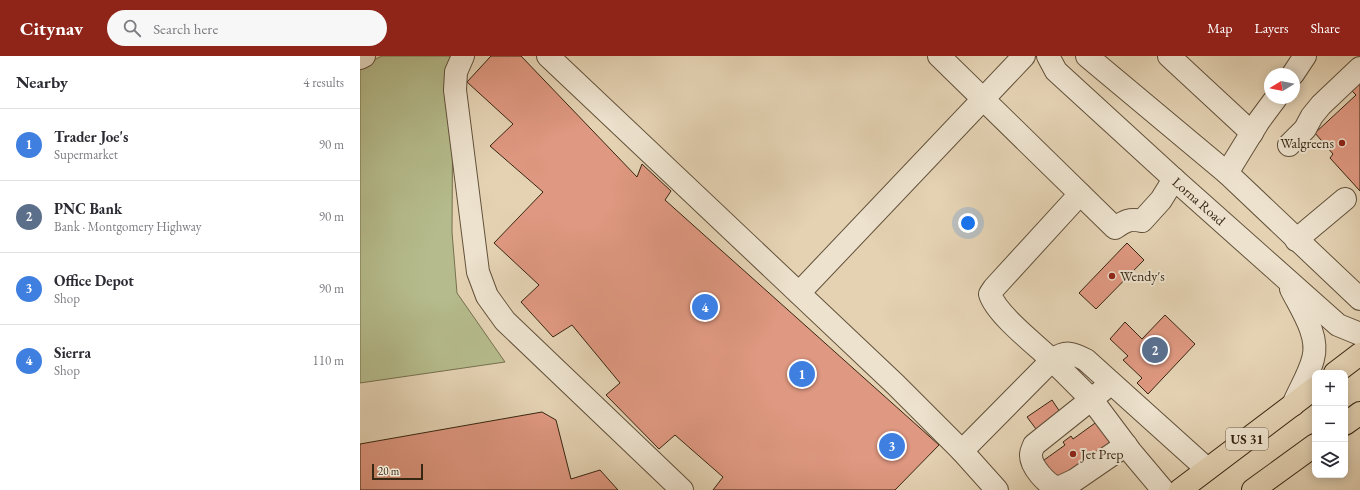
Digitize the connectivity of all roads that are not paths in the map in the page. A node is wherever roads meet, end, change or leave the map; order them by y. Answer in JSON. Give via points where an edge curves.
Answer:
{"nodes":[{"id":1,"x":364,"y":56,"type":"edge"},
{"id":2,"x":463,"y":56,"type":"edge"},
{"id":3,"x":548,"y":56,"type":"edge"},
{"id":4,"x":939,"y":56,"type":"edge"},
{"id":5,"x":1024,"y":56,"type":"edge"},
{"id":6,"x":1048,"y":56,"type":"edge"},
{"id":7,"x":1087,"y":56,"type":"edge"},
{"id":8,"x":1169,"y":56,"type":"edge"},
{"id":9,"x":1305,"y":56,"type":"edge"},
{"id":10,"x":360,"y":58,"type":"edge"},
{"id":11,"x":1297,"y":68,"type":"edge"},
{"id":12,"x":1360,"y":68,"type":"edge"},
{"id":13,"x":983,"y":99,"type":"junction"},
{"id":14,"x":1272,"y":104,"type":"edge"},
{"id":15,"x":1252,"y":133,"type":"junction"},
{"id":16,"x":1289,"y":145,"type":"dead end"},
{"id":17,"x":1227,"y":173,"type":"junction"},
{"id":18,"x":1174,"y":179,"type":"junction"},
{"id":19,"x":1080,"y":194,"type":"junction"},
{"id":20,"x":1345,"y":199,"type":"dead end"},
{"id":21,"x":1296,"y":240,"type":"junction"},
{"id":22,"x":1285,"y":278,"type":"junction"},
{"id":23,"x":799,"y":293,"type":"junction"},
{"id":24,"x":1360,"y":299,"type":"edge"},
{"id":25,"x":1360,"y":334,"type":"edge"},
{"id":26,"x":1360,"y":354,"type":"edge"},
{"id":27,"x":1052,"y":360,"type":"junction"},
{"id":28,"x":1339,"y":370,"type":"edge"},
{"id":29,"x":1112,"y":382,"type":"junction"},
{"id":30,"x":1312,"y":390,"type":"edge"},
{"id":31,"x":1092,"y":400,"type":"junction"},
{"id":32,"x":1293,"y":405,"type":"junction"},
{"id":33,"x":1360,"y":413,"type":"edge"},
{"id":34,"x":1348,"y":422,"type":"edge"},
{"id":35,"x":1126,"y":445,"type":"junction"},
{"id":36,"x":1312,"y":448,"type":"edge"},
{"id":37,"x":962,"y":451,"type":"junction"},
{"id":38,"x":1207,"y":469,"type":"junction"},
{"id":39,"x":1078,"y":485,"type":"edge"},
{"id":40,"x":989,"y":487,"type":"edge"},
{"id":41,"x":682,"y":490,"type":"edge"},
{"id":42,"x":1164,"y":490,"type":"edge"},
{"id":43,"x":1180,"y":490,"type":"edge"},
{"id":44,"x":1253,"y":490,"type":"edge"}],
"edges":[{"from":1,"to":10,"type":"street"},
{"from":2,"to":41,"type":"street","via":[[456,72],[455,90],[478,272],[487,296],[505,321]]},
{"from":3,"to":23,"type":"street"},
{"from":4,"to":13,"type":"street"},
{"from":5,"to":13,"type":"street"},
{"from":6,"to":18,"type":"street","name":"Lorna Road","via":[[1056,71]]},
{"from":7,"to":17,"type":"street"},
{"from":8,"to":15,"type":"street"},
{"from":9,"to":11,"type":"street"},
{"from":12,"to":16,"type":"street","via":[[1320,105],[1305,130]]},
{"from":13,"to":19,"type":"street"},
{"from":13,"to":23,"type":"street"},
{"from":14,"to":15,"type":"street"},
{"from":15,"to":17,"type":"street"},
{"from":17,"to":21,"type":"street"},
{"from":18,"to":19,"type":"street","via":[[1161,200],[1142,221],[1126,220],[1115,228]]},
{"from":18,"to":22,"type":"street","name":"Lorna Road"},
{"from":19,"to":27,"type":"street","via":[[990,294],[992,301],[1013,324]]},
{"from":20,"to":21,"type":"street"},
{"from":21,"to":24,"type":"street"},
{"from":22,"to":25,"type":"street","name":"Lorna Road","via":[[1338,325]]},
{"from":22,"to":32,"type":"street","via":[[1309,326],[1314,342],[1314,358]]},
{"from":23,"to":37,"type":"street"},
{"from":26,"to":28,"type":"main road"},
{"from":27,"to":29,"type":"street","via":[[1060,354],[1075,354]]},
{"from":27,"to":31,"type":"street"},
{"from":27,"to":37,"type":"street"},
{"from":29,"to":31,"type":"street"},
{"from":29,"to":38,"type":"street"},
{"from":30,"to":32,"type":"main road","number":"US 31"},
{"from":31,"to":35,"type":"street"},
{"from":31,"to":39,"type":"street","via":[[1043,436],[1034,445],[1031,453],[1032,461],[1052,486],[1058,488]]},
{"from":32,"to":38,"type":"main road","number":"US 31"},
{"from":33,"to":34,"type":"main road"},
{"from":35,"to":39,"type":"street"},
{"from":35,"to":42,"type":"street"},
{"from":36,"to":44,"type":"main road"},
{"from":37,"to":40,"type":"street"},
{"from":38,"to":43,"type":"main road","number":"US 31"}]}
